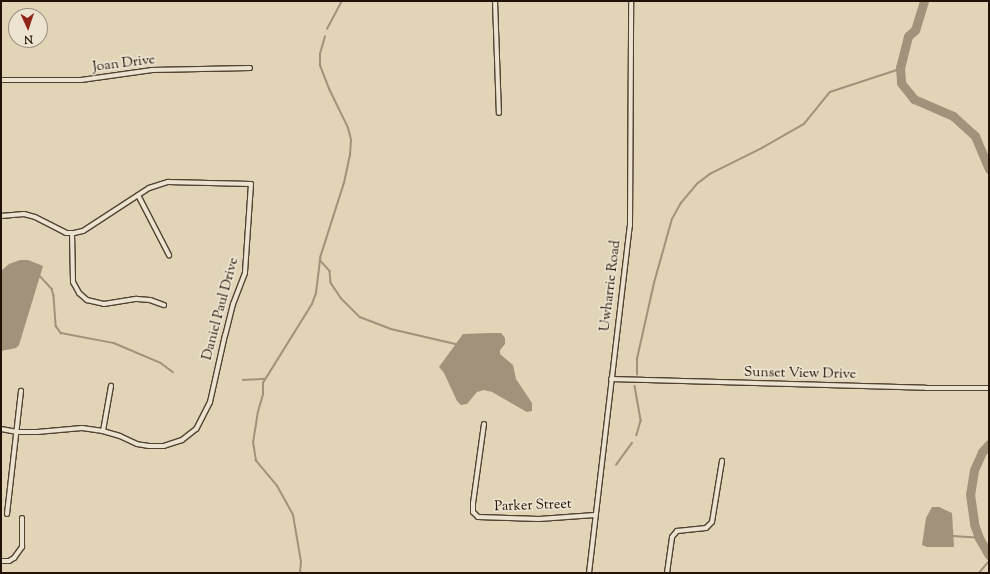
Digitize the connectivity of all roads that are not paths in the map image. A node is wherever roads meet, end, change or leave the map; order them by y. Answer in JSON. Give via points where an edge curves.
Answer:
{"nodes":[{"id":1,"x":495,"y":1,"type":"edge"},
{"id":2,"x":631,"y":1,"type":"edge"},
{"id":3,"x":250,"y":68,"type":"dead end"},
{"id":4,"x":1,"y":80,"type":"edge"},
{"id":5,"x":499,"y":113,"type":"dead end"},
{"id":6,"x":138,"y":195,"type":"junction"},
{"id":7,"x":1,"y":216,"type":"edge"},
{"id":8,"x":72,"y":233,"type":"junction"},
{"id":9,"x":169,"y":255,"type":"dead end"},
{"id":10,"x":164,"y":305,"type":"dead end"},
{"id":11,"x":611,"y":380,"type":"junction"},
{"id":12,"x":111,"y":386,"type":"dead end"},
{"id":13,"x":989,"y":388,"type":"edge"},
{"id":14,"x":21,"y":391,"type":"dead end"},
{"id":15,"x":484,"y":424,"type":"dead end"},
{"id":16,"x":1,"y":429,"type":"edge"},
{"id":17,"x":102,"y":431,"type":"junction"},
{"id":18,"x":17,"y":432,"type":"junction"},
{"id":19,"x":722,"y":461,"type":"dead end"},
{"id":20,"x":7,"y":514,"type":"dead end"},
{"id":21,"x":595,"y":515,"type":"junction"},
{"id":22,"x":22,"y":518,"type":"dead end"},
{"id":23,"x":1,"y":562,"type":"edge"},
{"id":24,"x":589,"y":573,"type":"edge"},
{"id":25,"x":667,"y":573,"type":"edge"}],
"edges":[{"from":1,"to":5,"type":"street"},
{"from":2,"to":11,"type":"street","name":"Uwharrie Road","via":[[630,226]]},
{"from":3,"to":4,"type":"street","name":"Joan Drive","via":[[152,70],[81,80]]},
{"from":6,"to":8,"type":"street","name":"Daniel Paul Drive","via":[[83,231]]},
{"from":6,"to":9,"type":"street"},
{"from":6,"to":17,"type":"street","name":"Daniel Paul Drive","via":[[168,182],[251,184],[245,274],[233,304],[210,402],[196,429],[182,440],[164,446],[137,444]]},
{"from":7,"to":8,"type":"street","via":[[24,214],[66,233]]},
{"from":8,"to":10,"type":"street","via":[[73,282],[79,293],[87,300],[104,304],[137,299]]},
{"from":11,"to":13,"type":"street","name":"Sunset View Drive"},
{"from":11,"to":21,"type":"street","name":"Uwharrie Road"},
{"from":12,"to":17,"type":"street"},
{"from":14,"to":18,"type":"street"},
{"from":15,"to":21,"type":"street","name":"Parker Street","via":[[473,512],[478,517],[539,519]]},
{"from":16,"to":18,"type":"street","name":"Daniel Paul Drive"},
{"from":17,"to":18,"type":"street","name":"Daniel Paul Drive","via":[[82,428]]},
{"from":18,"to":20,"type":"street"},
{"from":19,"to":25,"type":"street","via":[[712,522],[706,528],[677,531],[672,537]]},
{"from":21,"to":24,"type":"street","name":"Uwharrie Road"},
{"from":22,"to":23,"type":"street","via":[[22,547],[14,558]]}]}
